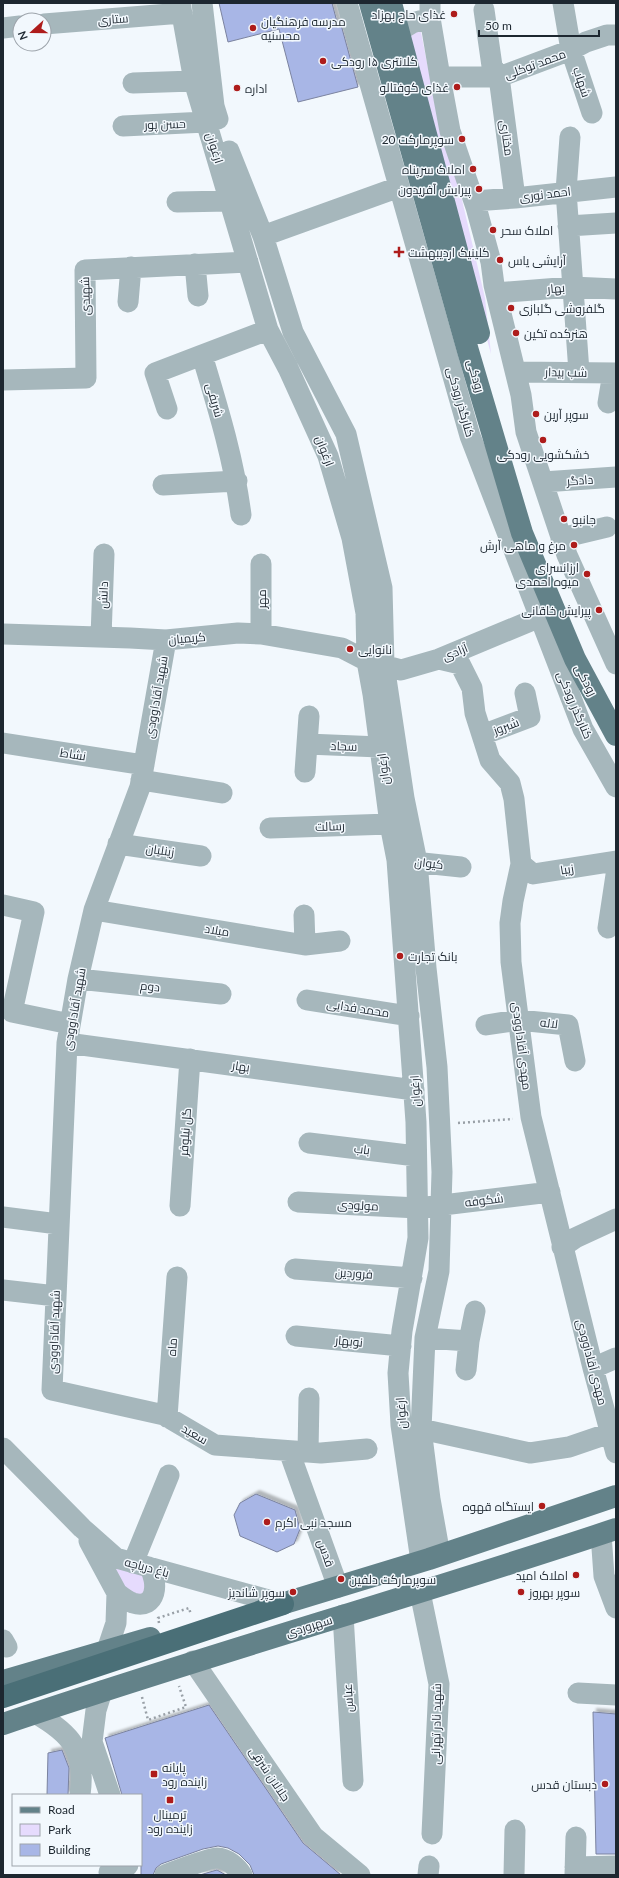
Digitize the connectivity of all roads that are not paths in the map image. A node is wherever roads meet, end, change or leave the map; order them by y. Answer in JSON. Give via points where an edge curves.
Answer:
{"nodes":[{"id":1,"x":202,"y":3,"type":"edge"},
{"id":2,"x":346,"y":3,"type":"edge"},
{"id":3,"x":370,"y":3,"type":"edge"},
{"id":4,"x":391,"y":3,"type":"edge"},
{"id":5,"x":563,"y":3,"type":"edge"},
{"id":6,"x":181,"y":8,"type":"edge"},
{"id":7,"x":484,"y":10,"type":"dead end"},
{"id":8,"x":430,"y":11,"type":"edge"},
{"id":9,"x":52,"y":23,"type":"edge"},
{"id":10,"x":399,"y":31,"type":"junction"},
{"id":11,"x":616,"y":35,"type":"edge"},
{"id":12,"x":571,"y":50,"type":"junction"},
{"id":13,"x":440,"y":77,"type":"junction"},
{"id":14,"x":499,"y":77,"type":"junction"},
{"id":15,"x":392,"y":80,"type":"junction"},
{"id":16,"x":194,"y":81,"type":"junction"},
{"id":17,"x":133,"y":83,"type":"dead end"},
{"id":18,"x":370,"y":86,"type":"junction"},
{"id":19,"x":592,"y":113,"type":"dead end"},
{"id":20,"x":206,"y":122,"type":"junction"},
{"id":21,"x":123,"y":126,"type":"dead end"},
{"id":22,"x":570,"y":137,"type":"dead end"},
{"id":23,"x":411,"y":146,"type":"junction"},
{"id":24,"x":389,"y":152,"type":"junction"},
{"id":25,"x":399,"y":187,"type":"junction"},
{"id":26,"x":616,"y":187,"type":"edge"},
{"id":27,"x":566,"y":191,"type":"junction"},
{"id":28,"x":515,"y":198,"type":"junction"},
{"id":29,"x":230,"y":201,"type":"junction"},
{"id":30,"x":474,"y":201,"type":"junction"},
{"id":31,"x":177,"y":202,"type":"dead end"},
{"id":32,"x":616,"y":223,"type":"edge"},
{"id":33,"x":568,"y":226,"type":"junction"},
{"id":34,"x":263,"y":236,"type":"junction"},
{"id":35,"x":248,"y":262,"type":"junction"},
{"id":36,"x":196,"y":264,"type":"junction"},
{"id":37,"x":131,"y":267,"type":"junction"},
{"id":38,"x":572,"y":287,"type":"junction"},
{"id":39,"x":616,"y":289,"type":"edge"},
{"id":40,"x":496,"y":293,"type":"junction"},
{"id":41,"x":198,"y":296,"type":"dead end"},
{"id":42,"x":128,"y":302,"type":"dead end"},
{"id":43,"x":268,"y":330,"type":"junction"},
{"id":44,"x":202,"y":355,"type":"junction"},
{"id":45,"x":516,"y":372,"type":"junction"},
{"id":46,"x":579,"y":372,"type":"junction"},
{"id":47,"x":615,"y":373,"type":"edge"},
{"id":48,"x":3,"y":380,"type":"edge"},
{"id":49,"x":608,"y":403,"type":"dead end"},
{"id":50,"x":167,"y":409,"type":"dead end"},
{"id":51,"x":337,"y":418,"type":"junction"},
{"id":52,"x":316,"y":429,"type":"junction"},
{"id":53,"x":616,"y":477,"type":"edge"},
{"id":54,"x":237,"y":481,"type":"junction"},
{"id":55,"x":543,"y":482,"type":"junction"},
{"id":56,"x":163,"y":485,"type":"dead end"},
{"id":57,"x":241,"y":515,"type":"dead end"},
{"id":58,"x":607,"y":527,"type":"dead end"},
{"id":59,"x":561,"y":538,"type":"junction"},
{"id":60,"x":104,"y":554,"type":"dead end"},
{"id":61,"x":261,"y":564,"type":"dead end"},
{"id":62,"x":540,"y":617,"type":"junction"},
{"id":63,"x":3,"y":634,"type":"edge"},
{"id":64,"x":261,"y":634,"type":"junction"},
{"id":65,"x":101,"y":637,"type":"junction"},
{"id":66,"x":166,"y":640,"type":"junction"},
{"id":67,"x":439,"y":659,"type":"junction"},
{"id":68,"x":376,"y":663,"type":"junction"},
{"id":69,"x":616,"y":664,"type":"edge"},
{"id":70,"x":525,"y":693,"type":"dead end"},
{"id":71,"x":616,"y":710,"type":"edge"},
{"id":72,"x":309,"y":716,"type":"dead end"},
{"id":73,"x":482,"y":735,"type":"junction"},
{"id":74,"x":616,"y":735,"type":"edge"},
{"id":75,"x":3,"y":743,"type":"edge"},
{"id":76,"x":307,"y":744,"type":"junction"},
{"id":77,"x":380,"y":747,"type":"junction"},
{"id":78,"x":142,"y":772,"type":"junction"},
{"id":79,"x":305,"y":772,"type":"dead end"},
{"id":80,"x":616,"y":786,"type":"edge"},
{"id":81,"x":222,"y":793,"type":"dead end"},
{"id":82,"x":395,"y":798,"type":"junction"},
{"id":83,"x":390,"y":824,"type":"junction"},
{"id":84,"x":270,"y":828,"type":"dead end"},
{"id":85,"x":118,"y":844,"type":"junction"},
{"id":86,"x":201,"y":856,"type":"dead end"},
{"id":87,"x":407,"y":861,"type":"junction"},
{"id":88,"x":616,"y":861,"type":"edge"},
{"id":89,"x":521,"y":864,"type":"junction"},
{"id":90,"x":461,"y":866,"type":"dead end"},
{"id":91,"x":616,"y":875,"type":"edge"},
{"id":92,"x":3,"y":905,"type":"edge"},
{"id":93,"x":94,"y":910,"type":"junction"},
{"id":94,"x":304,"y":915,"type":"dead end"},
{"id":95,"x":608,"y":928,"type":"dead end"},
{"id":96,"x":340,"y":941,"type":"dead end"},
{"id":97,"x":304,"y":945,"type":"junction"},
{"id":98,"x":78,"y":979,"type":"junction"},
{"id":99,"x":221,"y":994,"type":"dead end"},
{"id":100,"x":307,"y":1000,"type":"dead end"},
{"id":101,"x":409,"y":1016,"type":"junction"},
{"id":102,"x":518,"y":1020,"type":"junction"},
{"id":103,"x":486,"y":1025,"type":"dead end"},
{"id":104,"x":69,"y":1034,"type":"junction"},
{"id":105,"x":190,"y":1059,"type":"junction"},
{"id":106,"x":575,"y":1061,"type":"dead end"},
{"id":107,"x":414,"y":1090,"type":"junction"},
{"id":108,"x":309,"y":1142,"type":"dead end"},
{"id":109,"x":416,"y":1156,"type":"junction"},
{"id":110,"x":550,"y":1192,"type":"junction"},
{"id":111,"x":298,"y":1202,"type":"dead end"},
{"id":112,"x":440,"y":1205,"type":"junction"},
{"id":113,"x":180,"y":1206,"type":"dead end"},
{"id":114,"x":418,"y":1208,"type":"junction"},
{"id":115,"x":3,"y":1217,"type":"edge"},
{"id":116,"x":616,"y":1219,"type":"edge"},
{"id":117,"x":58,"y":1224,"type":"junction"},
{"id":118,"x":562,"y":1247,"type":"junction"},
{"id":119,"x":295,"y":1269,"type":"dead end"},
{"id":120,"x":177,"y":1277,"type":"dead end"},
{"id":121,"x":412,"y":1278,"type":"junction"},
{"id":122,"x":3,"y":1290,"type":"edge"},
{"id":123,"x":56,"y":1296,"type":"junction"},
{"id":124,"x":476,"y":1311,"type":"dead end"},
{"id":125,"x":296,"y":1336,"type":"dead end"},
{"id":126,"x":425,"y":1338,"type":"junction"},
{"id":127,"x":469,"y":1341,"type":"junction"},
{"id":128,"x":401,"y":1346,"type":"junction"},
{"id":129,"x":616,"y":1358,"type":"edge"},
{"id":130,"x":593,"y":1368,"type":"junction"},
{"id":131,"x":466,"y":1370,"type":"dead end"},
{"id":132,"x":52,"y":1390,"type":"joint"},
{"id":133,"x":309,"y":1398,"type":"dead end"},
{"id":134,"x":167,"y":1417,"type":"junction"},
{"id":135,"x":421,"y":1429,"type":"junction"},
{"id":136,"x":610,"y":1433,"type":"junction"},
{"id":137,"x":3,"y":1448,"type":"edge"},
{"id":138,"x":367,"y":1449,"type":"dead end"},
{"id":139,"x":298,"y":1451,"type":"junction"},
{"id":140,"x":616,"y":1453,"type":"edge"},
{"id":141,"x":169,"y":1475,"type":"dead end"},
{"id":142,"x":616,"y":1496,"type":"edge"},
{"id":143,"x":82,"y":1528,"type":"junction"},
{"id":144,"x":608,"y":1531,"type":"edge"},
{"id":145,"x":431,"y":1558,"type":"junction"},
{"id":146,"x":141,"y":1565,"type":"junction"},
{"id":147,"x":338,"y":1587,"type":"junction"},
{"id":148,"x":420,"y":1592,"type":"junction"},
{"id":149,"x":117,"y":1593,"type":"junction"},
{"id":150,"x":283,"y":1604,"type":"junction"},
{"id":151,"x":616,"y":1608,"type":"edge"},
{"id":152,"x":343,"y":1615,"type":"junction"},
{"id":153,"x":107,"y":1650,"type":"junction"},
{"id":154,"x":193,"y":1661,"type":"junction"},
{"id":155,"x":7,"y":1679,"type":"edge"},
{"id":156,"x":102,"y":1691,"type":"junction"},
{"id":157,"x":578,"y":1693,"type":"dead end"},
{"id":158,"x":616,"y":1695,"type":"edge"},
{"id":159,"x":3,"y":1697,"type":"edge"},
{"id":160,"x":35,"y":1714,"type":"junction"},
{"id":161,"x":3,"y":1724,"type":"edge"},
{"id":162,"x":353,"y":1781,"type":"dead end"},
{"id":163,"x":80,"y":1794,"type":"edge"},
{"id":164,"x":110,"y":1794,"type":"edge"},
{"id":165,"x":515,"y":1830,"type":"dead end"},
{"id":166,"x":432,"y":1834,"type":"dead end"},
{"id":167,"x":576,"y":1837,"type":"dead end"},
{"id":168,"x":133,"y":1866,"type":"edge"},
{"id":169,"x":616,"y":1866,"type":"edge"},
{"id":170,"x":575,"y":1871,"type":"edge"},
{"id":171,"x":138,"y":1875,"type":"edge"},
{"id":172,"x":165,"y":1875,"type":"edge"},
{"id":173,"x":242,"y":1875,"type":"edge"},
{"id":174,"x":360,"y":1875,"type":"edge"},
{"id":175,"x":514,"y":1875,"type":"edge"}],
"edges":[{"from":1,"to":34,"type":"street","name":"ارغوان","via":[[214,106]]},
{"from":2,"to":18,"type":"street","name":"کنارگذر رودکی"},
{"from":3,"to":15,"type":"main road","name":"رودکی"},
{"from":4,"to":10,"type":"main road","name":"رودکی"},
{"from":5,"to":12,"type":"street","name":"شهاب"},
{"from":6,"to":9,"type":"street","name":"ستاری"},
{"from":6,"to":16,"type":"street","name":"ارغوان"},
{"from":7,"to":14,"type":"street","name":"مختاری","via":[[492,66]]},
{"from":8,"to":10,"type":"street"},
{"from":8,"to":13,"type":"street"},
{"from":10,"to":71,"type":"main road","name":"رودکی","via":[[536,540],[583,648]]},
{"from":11,"to":12,"type":"street","name":"محمد توکلی","via":[[606,35]]},
{"from":12,"to":14,"type":"street","name":"محمد توکلی"},
{"from":12,"to":19,"type":"street","name":"شهاب"},
{"from":13,"to":14,"type":"street"},
{"from":13,"to":30,"type":"street","via":[[450,132]]},
{"from":14,"to":28,"type":"street","name":"مختاری"},
{"from":15,"to":18,"type":"street"},
{"from":15,"to":23,"type":"main road","name":"رودکی"},
{"from":16,"to":17,"type":"street"},
{"from":16,"to":20,"type":"street","name":"ارغوان"},
{"from":18,"to":24,"type":"street","name":"کنارگذر رودکی"},
{"from":20,"to":21,"type":"street","name":"حسن پور"},
{"from":20,"to":29,"type":"street","name":"ارغوان"},
{"from":22,"to":27,"type":"street"},
{"from":23,"to":24,"type":"street"},
{"from":23,"to":74,"type":"main road","name":"رودکی","via":[[522,533],[575,659]]},
{"from":24,"to":25,"type":"street","name":"کنارگذر رودکی"},
{"from":25,"to":34,"type":"street"},
{"from":25,"to":62,"type":"street","name":"کنارگذر رودکی","via":[[470,436]]},
{"from":26,"to":27,"type":"street","name":"احمد نوری"},
{"from":27,"to":28,"type":"street","name":"احمد نوری"},
{"from":27,"to":33,"type":"street"},
{"from":28,"to":30,"type":"street","name":"احمد نوری"},
{"from":29,"to":31,"type":"street"},
{"from":29,"to":35,"type":"street","name":"ارغوان"},
{"from":30,"to":40,"type":"street","via":[[491,262]]},
{"from":32,"to":33,"type":"street"},
{"from":33,"to":38,"type":"street"},
{"from":34,"to":51,"type":"street","name":"ارغوان","via":[[293,332]]},
{"from":35,"to":36,"type":"street","name":"شهیدی"},
{"from":35,"to":43,"type":"street","name":"ارغوان"},
{"from":36,"to":37,"type":"street","name":"شهیدی"},
{"from":36,"to":41,"type":"street"},
{"from":37,"to":42,"type":"street"},
{"from":37,"to":48,"type":"street","name":"شهیدی","via":[[85,270],[86,378]]},
{"from":38,"to":39,"type":"street","name":"بهار"},
{"from":38,"to":40,"type":"street","name":"بهار"},
{"from":38,"to":46,"type":"street"},
{"from":40,"to":45,"type":"street"},
{"from":43,"to":44,"type":"street"},
{"from":43,"to":52,"type":"street","name":"ارغوان"},
{"from":44,"to":50,"type":"street","via":[[155,373]]},
{"from":44,"to":54,"type":"street","name":"شریفی"},
{"from":45,"to":46,"type":"street","name":"شب بیدار"},
{"from":45,"to":55,"type":"street","via":[[526,432]]},
{"from":46,"to":47,"type":"street","name":"شب بیدار"},
{"from":47,"to":49,"type":"street"},
{"from":51,"to":52,"type":"street"},
{"from":51,"to":68,"type":"street","name":"ارغوان","via":[[346,434],[382,588]]},
{"from":52,"to":68,"type":"street","name":"ارغوان","via":[[328,456],[352,538]]},
{"from":53,"to":55,"type":"street","name":"دادگر"},
{"from":54,"to":56,"type":"street"},
{"from":54,"to":57,"type":"street","name":"شریفی"},
{"from":55,"to":59,"type":"street"},
{"from":58,"to":59,"type":"street"},
{"from":59,"to":69,"type":"street"},
{"from":60,"to":65,"type":"street","name":"دانش"},
{"from":61,"to":64,"type":"street","name":"مهر"},
{"from":62,"to":67,"type":"street","name":"آزادی"},
{"from":62,"to":80,"type":"street","name":"کنارگذر رودکی","via":[[583,729]]},
{"from":63,"to":65,"type":"street","name":"کریمیان"},
{"from":64,"to":66,"type":"street","name":"کریمیان","via":[[238,633]]},
{"from":64,"to":68,"type":"street","name":"کریمیان","via":[[342,648]]},
{"from":65,"to":66,"type":"street","name":"کریمیان"},
{"from":66,"to":78,"type":"street","name":"شهید آقاداوودی"},
{"from":67,"to":68,"type":"street","name":"آزادی","via":[[401,670]]},
{"from":67,"to":73,"type":"street","name":"مهدی آقاداوودی","via":[[460,664],[472,688],[475,713]]},
{"from":68,"to":77,"type":"street","name":"ارغوان"},
{"from":68,"to":82,"type":"street","name":"ارغوان"},
{"from":70,"to":73,"type":"street","name":"شبروز","via":[[530,717]]},
{"from":72,"to":76,"type":"street"},
{"from":73,"to":89,"type":"street","name":"مهدی آقاداوودی","via":[[490,760],[510,783]]},
{"from":75,"to":78,"type":"street","name":"نشاط"},
{"from":76,"to":77,"type":"street","name":"سجاد"},
{"from":76,"to":79,"type":"street"},
{"from":77,"to":82,"type":"street","name":"ارغوان"},
{"from":78,"to":81,"type":"street","name":"نشاط"},
{"from":78,"to":85,"type":"street","name":"شهید آقاداوودی"},
{"from":82,"to":83,"type":"street","name":"ارغوان"},
{"from":82,"to":87,"type":"street","name":"ارغوان"},
{"from":83,"to":84,"type":"street","name":"رسالت"},
{"from":83,"to":87,"type":"street","name":"ارغوان"},
{"from":85,"to":86,"type":"street","name":"زینلیان"},
{"from":85,"to":93,"type":"street","name":"شهید آقاداوودی"},
{"from":87,"to":90,"type":"street","name":"کیوان"},
{"from":87,"to":101,"type":"street","name":"ارغوان"},
{"from":87,"to":112,"type":"street","name":"ارغوان","via":[[426,968],[437,1067],[442,1172]]},
{"from":88,"to":89,"type":"street","name":"زیبا","via":[[533,874]]},
{"from":89,"to":102,"type":"street","name":"مهدی آقاداوودی","via":[[510,923],[511,962]]},
{"from":91,"to":95,"type":"street"},
{"from":92,"to":104,"type":"street","name":"بهار","via":[[34,912],[12,1012]]},
{"from":93,"to":97,"type":"street","name":"میلاد"},
{"from":93,"to":98,"type":"street","name":"شهید آقاداوودی"},
{"from":94,"to":97,"type":"street"},
{"from":96,"to":97,"type":"street","name":"میلاد"},
{"from":98,"to":99,"type":"street","name":"دوم"},
{"from":98,"to":104,"type":"street","name":"شهید آقاداوودی"},
{"from":100,"to":101,"type":"street","name":"محمد فدایی"},
{"from":101,"to":107,"type":"street","name":"ارغوان"},
{"from":102,"to":103,"type":"street"},
{"from":102,"to":106,"type":"street","name":"لاله","via":[[568,1026]]},
{"from":102,"to":110,"type":"street","name":"مهدی آقاداوودی","via":[[531,1117]]},
{"from":104,"to":105,"type":"street","name":"بهار"},
{"from":104,"to":117,"type":"street","name":"شهید آقاداوودی"},
{"from":105,"to":107,"type":"street","name":"بهار"},
{"from":105,"to":113,"type":"street","name":"گل نیلوفر"},
{"from":107,"to":109,"type":"street","name":"ارغوان"},
{"from":108,"to":109,"type":"street","name":"باب"},
{"from":109,"to":114,"type":"street","name":"ارغوان"},
{"from":110,"to":112,"type":"street","name":"شکوفه"},
{"from":110,"to":118,"type":"street","name":"مهدی آقاداوودی"},
{"from":111,"to":114,"type":"street","name":"مولودی"},
{"from":112,"to":114,"type":"street","name":"شکوفه"},
{"from":112,"to":126,"type":"street","name":"ارغوان","via":[[439,1271]]},
{"from":114,"to":121,"type":"street","name":"ارغوان","via":[[418,1238]]},
{"from":115,"to":117,"type":"street"},
{"from":116,"to":118,"type":"street","via":[[575,1238]]},
{"from":117,"to":123,"type":"street","name":"شهید آقاداوودی"},
{"from":118,"to":130,"type":"street","name":"مهدی آقاداوودی"},
{"from":119,"to":121,"type":"street","name":"فروردین"},
{"from":120,"to":134,"type":"street","name":"ماه"},
{"from":121,"to":128,"type":"street","name":"ارغوان"},
{"from":122,"to":123,"type":"street"},
{"from":123,"to":132,"type":"street","name":"شهید آقاداوودی"},
{"from":124,"to":127,"type":"street"},
{"from":125,"to":128,"type":"street","name":"نوبهار"},
{"from":126,"to":127,"type":"street"},
{"from":126,"to":135,"type":"street","name":"ارغوان"},
{"from":127,"to":131,"type":"street"},
{"from":128,"to":145,"type":"street","name":"ارغوان","via":[[398,1373],[401,1425]]},
{"from":129,"to":130,"type":"street"},
{"from":130,"to":136,"type":"street","name":"مهدی آقاداوودی"},
{"from":132,"to":134,"type":"street","name":"سعید"},
{"from":133,"to":139,"type":"street"},
{"from":134,"to":139,"type":"street","name":"سعید","via":[[215,1446]]},
{"from":135,"to":136,"type":"street","via":[[530,1453],[569,1447]]},
{"from":135,"to":145,"type":"street","name":"ارغوان","via":[[430,1499]]},
{"from":136,"to":140,"type":"street","name":"مهدی آقاداوودی"},
{"from":137,"to":143,"type":"street","name":"باغ دریاچه"},
{"from":138,"to":139,"type":"street","name":"سعید"},
{"from":139,"to":147,"type":"street","name":"قدس"},
{"from":141,"to":146,"type":"street"},
{"from":142,"to":145,"type":"main road"},
{"from":143,"to":146,"type":"street","name":"باغ دریاچه","via":[[116,1558]]},
{"from":143,"to":149,"type":"street"},
{"from":144,"to":148,"type":"main road","name":"سهروردی"},
{"from":144,"to":151,"type":"street","via":[[604,1576]]},
{"from":145,"to":147,"type":"main road"},
{"from":146,"to":149,"type":"street","via":[[152,1572],[156,1584],[154,1595],[139,1604],[132,1603]]},
{"from":146,"to":150,"type":"street","name":"باغ دریاچه"},
{"from":147,"to":150,"type":"main road"},
{"from":148,"to":152,"type":"main road","name":"سهروردی"},
{"from":148,"to":166,"type":"street","name":"شهید نادر تهرانی","via":[[439,1684]]},
{"from":149,"to":153,"type":"street","via":[[116,1623]]},
{"from":150,"to":153,"type":"main road"},
{"from":150,"to":159,"type":"highway"},
{"from":152,"to":154,"type":"main road","name":"سهروردی"},
{"from":152,"to":162,"type":"street","name":"عباس"},
{"from":153,"to":155,"type":"main road"},
{"from":154,"to":156,"type":"main road","name":"سهروردی"},
{"from":154,"to":174,"type":"street","name":"جلالان شرقی","via":[[313,1836]]},
{"from":156,"to":160,"type":"main road","name":"سهروردی"},
{"from":156,"to":164,"type":"street","via":[[96,1710],[92,1742]]},
{"from":157,"to":158,"type":"street"},
{"from":160,"to":161,"type":"main road","name":"سهروردی"},
{"from":160,"to":163,"type":"street","via":[[55,1724],[75,1746],[80,1763]]},
{"from":165,"to":175,"type":"street"},
{"from":167,"to":170,"type":"street"},
{"from":168,"to":171,"type":"street"},
{"from":169,"to":170,"type":"street"},
{"from":172,"to":173,"type":"street","via":[[217,1858],[227,1861]]}]}
